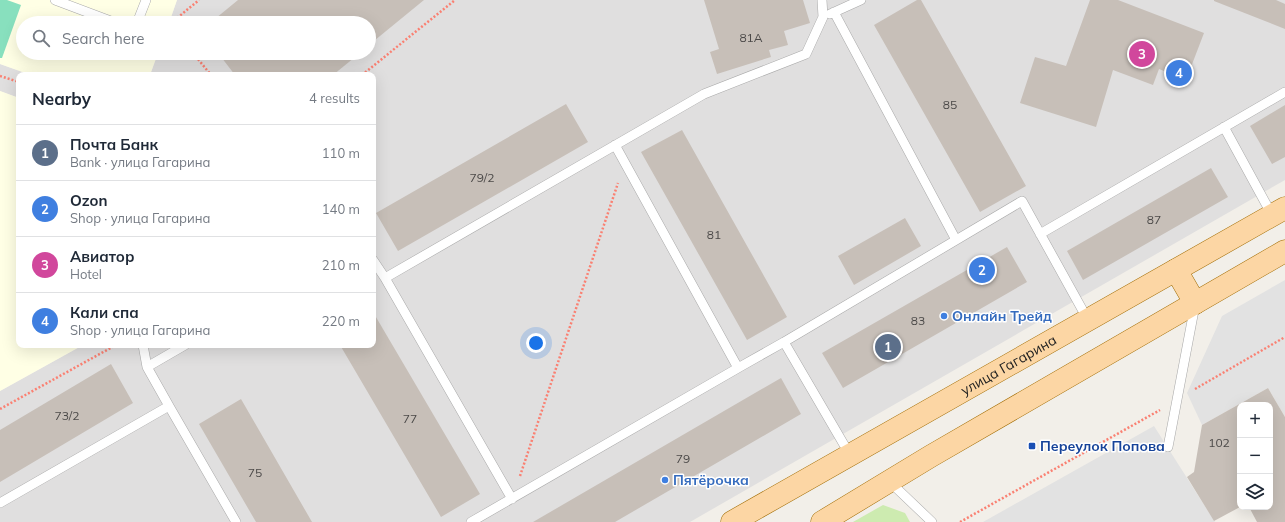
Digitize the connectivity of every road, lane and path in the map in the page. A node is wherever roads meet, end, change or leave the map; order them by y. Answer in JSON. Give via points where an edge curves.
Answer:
{"nodes":[{"id":1,"x":55,"y":0,"type":"edge"},
{"id":2,"x":146,"y":0,"type":"edge"},
{"id":3,"x":199,"y":0,"type":"edge"},
{"id":4,"x":455,"y":0,"type":"edge"},
{"id":5,"x":822,"y":0,"type":"edge"},
{"id":6,"x":861,"y":0,"type":"edge"},
{"id":7,"x":834,"y":12,"type":"junction"},
{"id":8,"x":97,"y":16,"type":"edge"},
{"id":9,"x":140,"y":16,"type":"edge"},
{"id":10,"x":180,"y":16,"type":"edge"},
{"id":11,"x":823,"y":17,"type":"junction"},
{"id":12,"x":199,"y":60,"type":"edge"},
{"id":13,"x":209,"y":72,"type":"edge"},
{"id":14,"x":366,"y":72,"type":"edge"},
{"id":15,"x":0,"y":76,"type":"edge"},
{"id":16,"x":16,"y":81,"type":"edge"},
{"id":17,"x":1285,"y":92,"type":"edge"},
{"id":18,"x":1224,"y":127,"type":"junction"},
{"id":19,"x":615,"y":145,"type":"junction"},
{"id":20,"x":625,"y":164,"type":"junction"},
{"id":21,"x":1279,"y":212,"type":"edge"},
{"id":22,"x":1040,"y":234,"type":"junction"},
{"id":23,"x":956,"y":240,"type":"junction"},
{"id":24,"x":1285,"y":251,"type":"edge"},
{"id":25,"x":376,"y":264,"type":"edge"},
{"id":26,"x":1176,"y":270,"type":"junction"},
{"id":27,"x":385,"y":278,"type":"junction"},
{"id":28,"x":1195,"y":303,"type":"junction"},
{"id":29,"x":1088,"y":320,"type":"junction"},
{"id":30,"x":1285,"y":337,"type":"edge"},
{"id":31,"x":784,"y":342,"type":"junction"},
{"id":32,"x":111,"y":348,"type":"edge"},
{"id":33,"x":144,"y":348,"type":"edge"},
{"id":34,"x":180,"y":348,"type":"edge"},
{"id":35,"x":147,"y":366,"type":"junction"},
{"id":36,"x":738,"y":368,"type":"junction"},
{"id":37,"x":1176,"y":400,"type":"junction"},
{"id":38,"x":169,"y":406,"type":"junction"},
{"id":39,"x":0,"y":409,"type":"edge"},
{"id":40,"x":1168,"y":447,"type":"dead end"},
{"id":41,"x":850,"y":455,"type":"junction"},
{"id":42,"x":890,"y":482,"type":"junction"},
{"id":43,"x":512,"y":499,"type":"junction"},
{"id":44,"x":0,"y":503,"type":"edge"},
{"id":45,"x":236,"y":522,"type":"edge"},
{"id":46,"x":472,"y":522,"type":"edge"},
{"id":47,"x":732,"y":522,"type":"edge"},
{"id":48,"x":822,"y":522,"type":"edge"},
{"id":49,"x":932,"y":522,"type":"edge"},
{"id":50,"x":960,"y":522,"type":"edge"}],
"edges":[{"from":1,"to":8,"type":"lane"},
{"from":2,"to":9,"type":"lane"},
{"from":3,"to":10,"type":"path"},
{"from":4,"to":14,"type":"path"},
{"from":5,"to":11,"type":"lane"},
{"from":6,"to":7,"type":"lane"},
{"from":7,"to":11,"type":"lane"},
{"from":7,"to":23,"type":"lane"},
{"from":11,"to":19,"type":"lane","via":[[806,54],[704,94]]},
{"from":12,"to":13,"type":"path"},
{"from":15,"to":16,"type":"path"},
{"from":17,"to":18,"type":"lane"},
{"from":18,"to":21,"type":"lane"},
{"from":18,"to":22,"type":"lane"},
{"from":19,"to":20,"type":"lane"},
{"from":19,"to":27,"type":"lane"},
{"from":20,"to":36,"type":"lane"},
{"from":20,"to":43,"type":"path"},
{"from":21,"to":26,"type":"main road","name":"улица Гагарина"},
{"from":22,"to":23,"type":"lane","via":[[1022,201]]},
{"from":22,"to":29,"type":"lane"},
{"from":23,"to":31,"type":"lane"},
{"from":24,"to":28,"type":"main road"},
{"from":25,"to":27,"type":"lane"},
{"from":26,"to":28,"type":"main road"},
{"from":26,"to":29,"type":"main road","name":"улица Гагарина"},
{"from":27,"to":43,"type":"lane"},
{"from":28,"to":37,"type":"lane"},
{"from":28,"to":42,"type":"main road"},
{"from":29,"to":41,"type":"main road","name":"улица Гагарина"},
{"from":30,"to":37,"type":"path"},
{"from":31,"to":36,"type":"lane"},
{"from":31,"to":41,"type":"lane"},
{"from":32,"to":39,"type":"path"},
{"from":33,"to":35,"type":"lane"},
{"from":34,"to":35,"type":"lane"},
{"from":35,"to":38,"type":"lane"},
{"from":36,"to":43,"type":"lane"},
{"from":37,"to":40,"type":"lane"},
{"from":37,"to":50,"type":"path"},
{"from":38,"to":44,"type":"lane"},
{"from":38,"to":45,"type":"lane"},
{"from":41,"to":47,"type":"main road","name":"улица Гагарина"},
{"from":42,"to":48,"type":"main road"},
{"from":42,"to":49,"type":"lane"},
{"from":43,"to":46,"type":"lane"}]}
